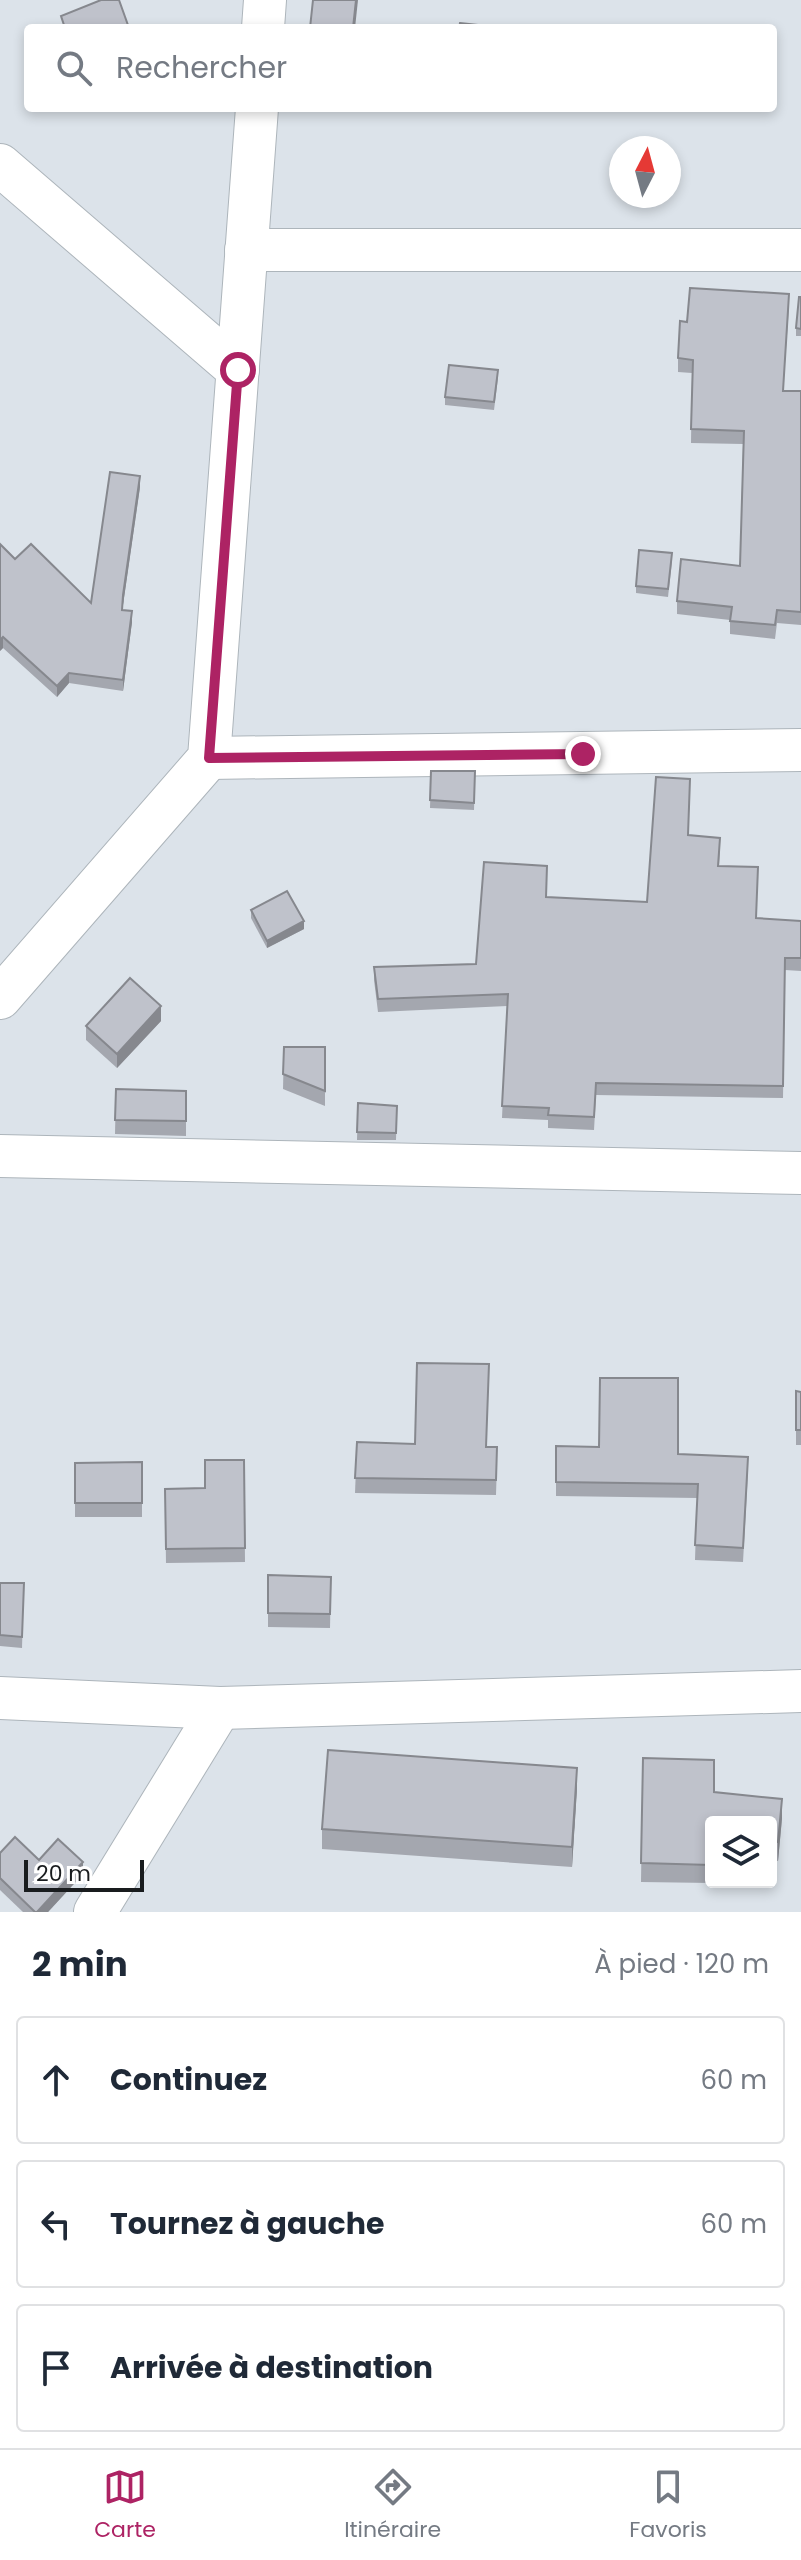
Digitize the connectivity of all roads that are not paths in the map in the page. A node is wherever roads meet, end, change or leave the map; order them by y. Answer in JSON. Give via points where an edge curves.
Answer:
{"nodes":[{"id":1,"x":265,"y":0,"type":"edge"},
{"id":2,"x":263,"y":24,"type":"edge"},
{"id":3,"x":257,"y":112,"type":"edge"},
{"id":4,"x":0,"y":165,"type":"edge"},
{"id":5,"x":246,"y":250,"type":"junction"},
{"id":6,"x":801,"y":250,"type":"edge"},
{"id":7,"x":238,"y":370,"type":"junction"},
{"id":8,"x":801,"y":750,"type":"edge"},
{"id":9,"x":209,"y":758,"type":"junction"},
{"id":10,"x":0,"y":998,"type":"edge"},
{"id":11,"x":0,"y":1156,"type":"edge"},
{"id":12,"x":801,"y":1173,"type":"edge"},
{"id":13,"x":801,"y":1691,"type":"edge"},
{"id":14,"x":0,"y":1698,"type":"edge"},
{"id":15,"x":220,"y":1708,"type":"junction"},
{"id":16,"x":95,"y":1912,"type":"edge"}],
"edges":[{"from":1,"to":2,"type":"street"},
{"from":3,"to":5,"type":"street"},
{"from":4,"to":7,"type":"street"},
{"from":5,"to":6,"type":"street"},
{"from":5,"to":7,"type":"street"},
{"from":7,"to":9,"type":"street"},
{"from":8,"to":9,"type":"street"},
{"from":9,"to":10,"type":"street"},
{"from":11,"to":12,"type":"street"},
{"from":13,"to":15,"type":"street"},
{"from":14,"to":15,"type":"street"},
{"from":15,"to":16,"type":"street"}]}
